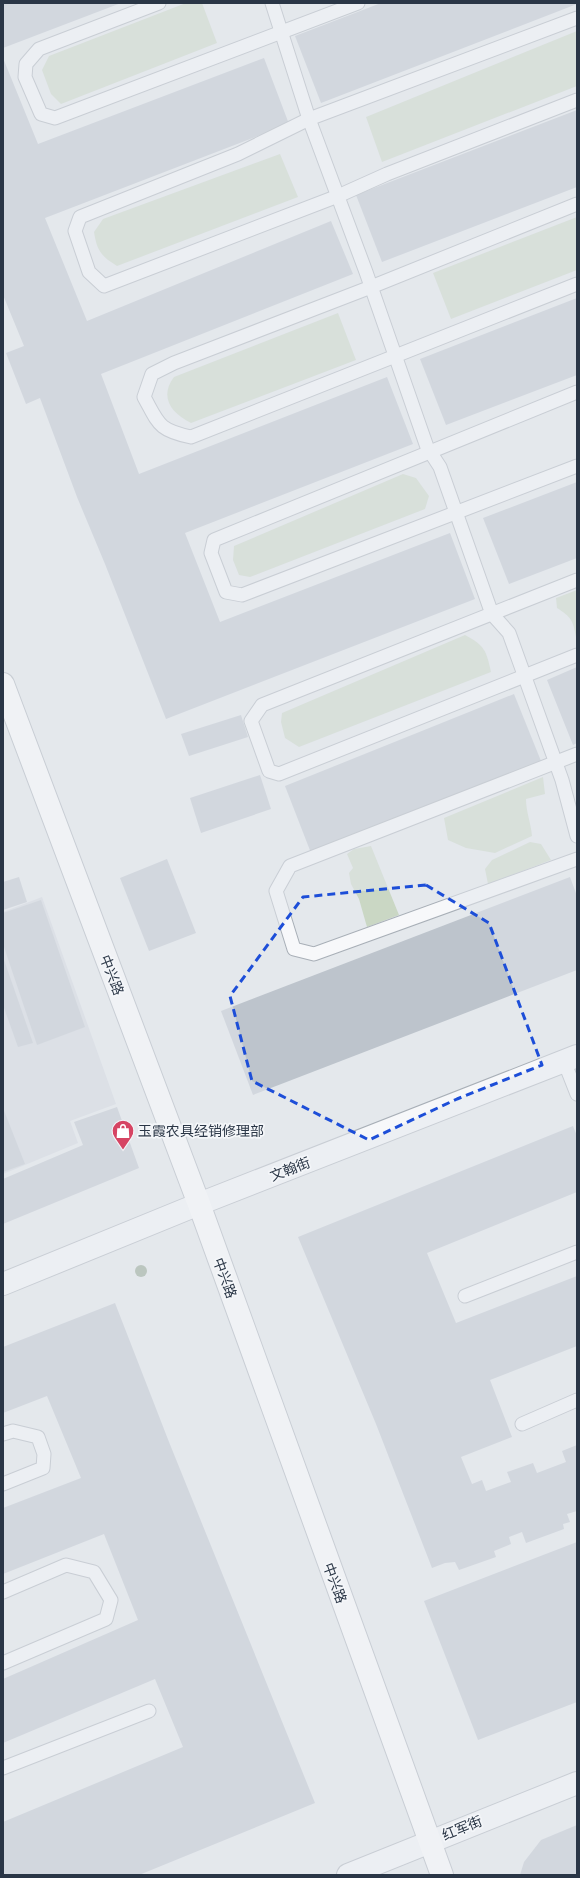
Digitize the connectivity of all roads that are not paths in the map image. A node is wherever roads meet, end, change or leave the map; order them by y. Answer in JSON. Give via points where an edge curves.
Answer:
{"nodes":[{"id":1,"x":159,"y":3,"type":"edge"},
{"id":2,"x":272,"y":3,"type":"edge"},
{"id":3,"x":358,"y":3,"type":"edge"},
{"id":4,"x":577,"y":18,"type":"edge"},
{"id":5,"x":282,"y":33,"type":"junction"},
{"id":6,"x":577,"y":100,"type":"edge"},
{"id":7,"x":309,"y":119,"type":"junction"},
{"id":8,"x":338,"y":196,"type":"junction"},
{"id":9,"x":577,"y":204,"type":"edge"},
{"id":10,"x":577,"y":284,"type":"edge"},
{"id":11,"x":372,"y":287,"type":"junction"},
{"id":12,"x":395,"y":355,"type":"junction"},
{"id":13,"x":577,"y":392,"type":"edge"},
{"id":14,"x":430,"y":452,"type":"junction"},
{"id":15,"x":577,"y":466,"type":"edge"},
{"id":16,"x":456,"y":513,"type":"junction"},
{"id":17,"x":577,"y":580,"type":"edge"},
{"id":18,"x":492,"y":614,"type":"junction"},
{"id":19,"x":577,"y":655,"type":"edge"},
{"id":20,"x":525,"y":676,"type":"junction"},
{"id":21,"x":3,"y":684,"type":"edge"},
{"id":22,"x":577,"y":754,"type":"edge"},
{"id":23,"x":556,"y":763,"type":"junction"},
{"id":24,"x":577,"y":836,"type":"edge"},
{"id":25,"x":577,"y":859,"type":"edge"},
{"id":26,"x":570,"y":1059,"type":"edge"},
{"id":27,"x":577,"y":1094,"type":"edge"},
{"id":28,"x":199,"y":1204,"type":"junction"},
{"id":29,"x":577,"y":1252,"type":"edge"},
{"id":30,"x":3,"y":1284,"type":"edge"},
{"id":31,"x":464,"y":1296,"type":"dead end"},
{"id":32,"x":577,"y":1400,"type":"edge"},
{"id":33,"x":522,"y":1424,"type":"dead end"},
{"id":34,"x":3,"y":1434,"type":"edge"},
{"id":35,"x":3,"y":1484,"type":"edge"},
{"id":36,"x":3,"y":1592,"type":"edge"},
{"id":37,"x":3,"y":1663,"type":"edge"},
{"id":38,"x":149,"y":1711,"type":"dead end"},
{"id":39,"x":3,"y":1768,"type":"edge"},
{"id":40,"x":577,"y":1783,"type":"edge"},
{"id":41,"x":428,"y":1842,"type":"junction"},
{"id":42,"x":348,"y":1875,"type":"edge"},
{"id":43,"x":442,"y":1875,"type":"edge"}],
"edges":[{"from":1,"to":5,"type":"lane","via":[[39,49],[26,64],[25,77],[41,114],[55,118]]},
{"from":2,"to":5,"type":"lane"},
{"from":3,"to":5,"type":"lane"},
{"from":4,"to":7,"type":"lane"},
{"from":5,"to":7,"type":"lane"},
{"from":6,"to":8,"type":"lane"},
{"from":7,"to":8,"type":"lane"},
{"from":7,"to":8,"type":"lane","via":[[238,154],[80,217],[75,231],[89,272],[104,286]]},
{"from":8,"to":11,"type":"lane"},
{"from":9,"to":11,"type":"lane"},
{"from":10,"to":12,"type":"lane"},
{"from":11,"to":12,"type":"lane"},
{"from":11,"to":12,"type":"lane","via":[[174,363],[152,374],[144,397],[159,426],[190,437]]},
{"from":12,"to":14,"type":"lane"},
{"from":13,"to":14,"type":"lane"},
{"from":14,"to":16,"type":"lane","via":[[440,467]]},
{"from":14,"to":16,"type":"lane","via":[[214,540],[211,553],[226,592],[242,595]]},
{"from":15,"to":16,"type":"lane"},
{"from":16,"to":18,"type":"lane"},
{"from":17,"to":18,"type":"lane"},
{"from":18,"to":20,"type":"lane","via":[[509,632]]},
{"from":18,"to":20,"type":"lane","via":[[262,705],[251,721],[269,771],[279,774]]},
{"from":19,"to":20,"type":"lane"},
{"from":20,"to":23,"type":"lane"},
{"from":21,"to":28,"type":"main road","name":"中兴路"},
{"from":22,"to":23,"type":"lane"},
{"from":23,"to":24,"type":"lane"},
{"from":23,"to":25,"type":"lane","via":[[290,866],[276,891],[294,949],[314,954]]},
{"from":26,"to":27,"type":"lane"},
{"from":26,"to":28,"type":"street","name":"文翰街"},
{"from":28,"to":30,"type":"street","name":"文翰街"},
{"from":28,"to":41,"type":"main road","name":"中兴路"},
{"from":29,"to":31,"type":"lane"},
{"from":32,"to":33,"type":"lane"},
{"from":34,"to":35,"type":"lane","via":[[13,1431],[38,1437],[44,1454],[43,1468]]},
{"from":36,"to":37,"type":"lane","via":[[66,1565],[94,1572],[111,1600],[106,1618]]},
{"from":38,"to":39,"type":"lane"},
{"from":40,"to":41,"type":"street","name":"红军街"},
{"from":41,"to":42,"type":"street","name":"红军街"},
{"from":41,"to":43,"type":"main road","name":"中兴路"}]}
